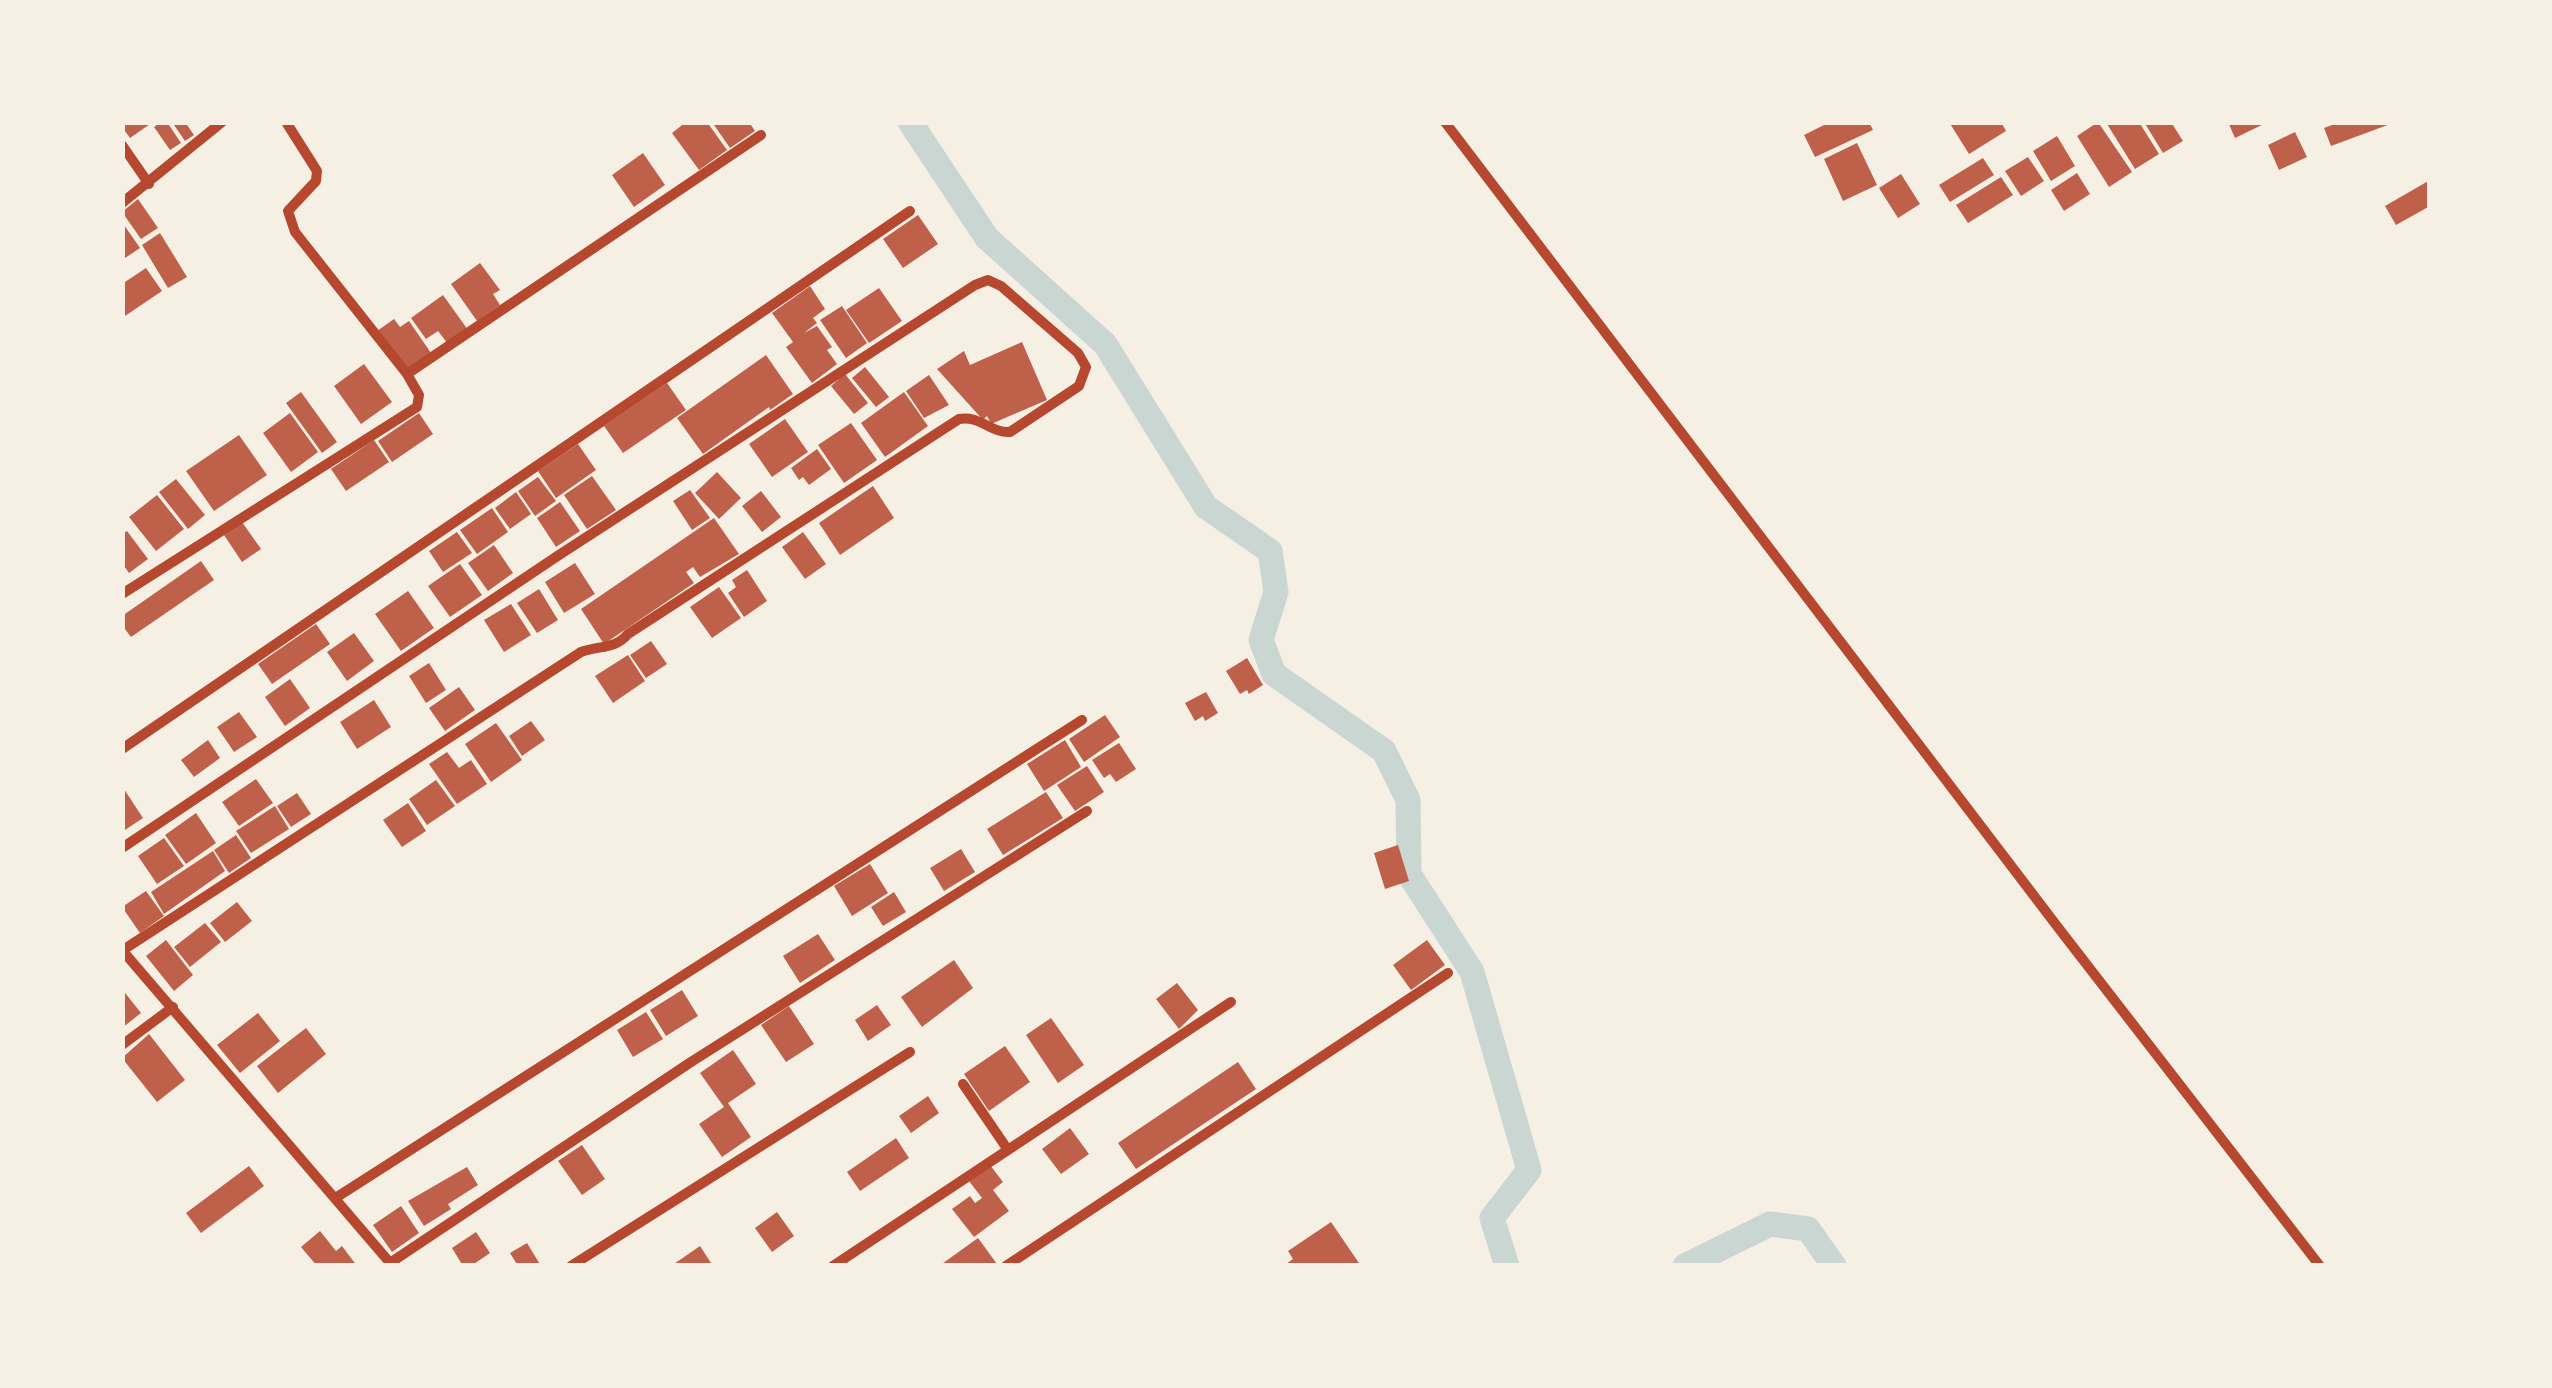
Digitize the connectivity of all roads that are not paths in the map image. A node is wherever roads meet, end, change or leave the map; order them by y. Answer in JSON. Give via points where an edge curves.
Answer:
{"nodes":[{"id":1,"x":222,"y":122,"type":"edge"},
{"id":2,"x":286,"y":122,"type":"edge"},
{"id":3,"x":1446,"y":122,"type":"edge"},
{"id":4,"x":760,"y":135,"type":"dead end"},
{"id":5,"x":122,"y":145,"type":"edge"},
{"id":6,"x":149,"y":184,"type":"junction"},
{"id":7,"x":122,"y":203,"type":"edge"},
{"id":8,"x":910,"y":211,"type":"dead end"},
{"id":9,"x":407,"y":374,"type":"junction"},
{"id":10,"x":122,"y":594,"type":"edge"},
{"id":11,"x":1082,"y":720,"type":"dead end"},
{"id":12,"x":122,"y":749,"type":"edge"},
{"id":13,"x":1087,"y":812,"type":"dead end"},
{"id":14,"x":122,"y":848,"type":"edge"},
{"id":15,"x":123,"y":950,"type":"edge"},
{"id":16,"x":1448,"y":973,"type":"dead end"},
{"id":17,"x":1231,"y":1002,"type":"dead end"},
{"id":18,"x":173,"y":1007,"type":"junction"},
{"id":19,"x":122,"y":1046,"type":"edge"},
{"id":20,"x":910,"y":1052,"type":"dead end"},
{"id":21,"x":963,"y":1084,"type":"dead end"},
{"id":22,"x":1008,"y":1150,"type":"junction"},
{"id":23,"x":336,"y":1197,"type":"junction"},
{"id":24,"x":391,"y":1264,"type":"edge"},
{"id":25,"x":571,"y":1266,"type":"edge"},
{"id":26,"x":833,"y":1266,"type":"edge"},
{"id":27,"x":1006,"y":1266,"type":"edge"},
{"id":28,"x":2320,"y":1266,"type":"edge"}],
"edges":[{"from":1,"to":6,"type":"street"},
{"from":2,"to":9,"type":"street","via":[[317,172],[316,182],[288,211],[295,232]]},
{"from":3,"to":28,"type":"street"},
{"from":4,"to":9,"type":"street"},
{"from":5,"to":6,"type":"street"},
{"from":6,"to":7,"type":"street"},
{"from":8,"to":12,"type":"street"},
{"from":9,"to":10,"type":"street","via":[[419,394],[410,414]]},
{"from":11,"to":23,"type":"street"},
{"from":13,"to":24,"type":"street","via":[[691,1062]]},
{"from":14,"to":15,"type":"street","via":[[975,284],[1001,286],[1078,353],[1086,368],[1079,386],[1010,432],[978,418],[959,419],[620,643],[581,652]]},
{"from":15,"to":18,"type":"street"},
{"from":16,"to":27,"type":"street"},
{"from":17,"to":22,"type":"street"},
{"from":18,"to":19,"type":"street"},
{"from":18,"to":23,"type":"street"},
{"from":20,"to":25,"type":"street"},
{"from":21,"to":22,"type":"street"},
{"from":22,"to":26,"type":"street"},
{"from":23,"to":24,"type":"street"}]}
